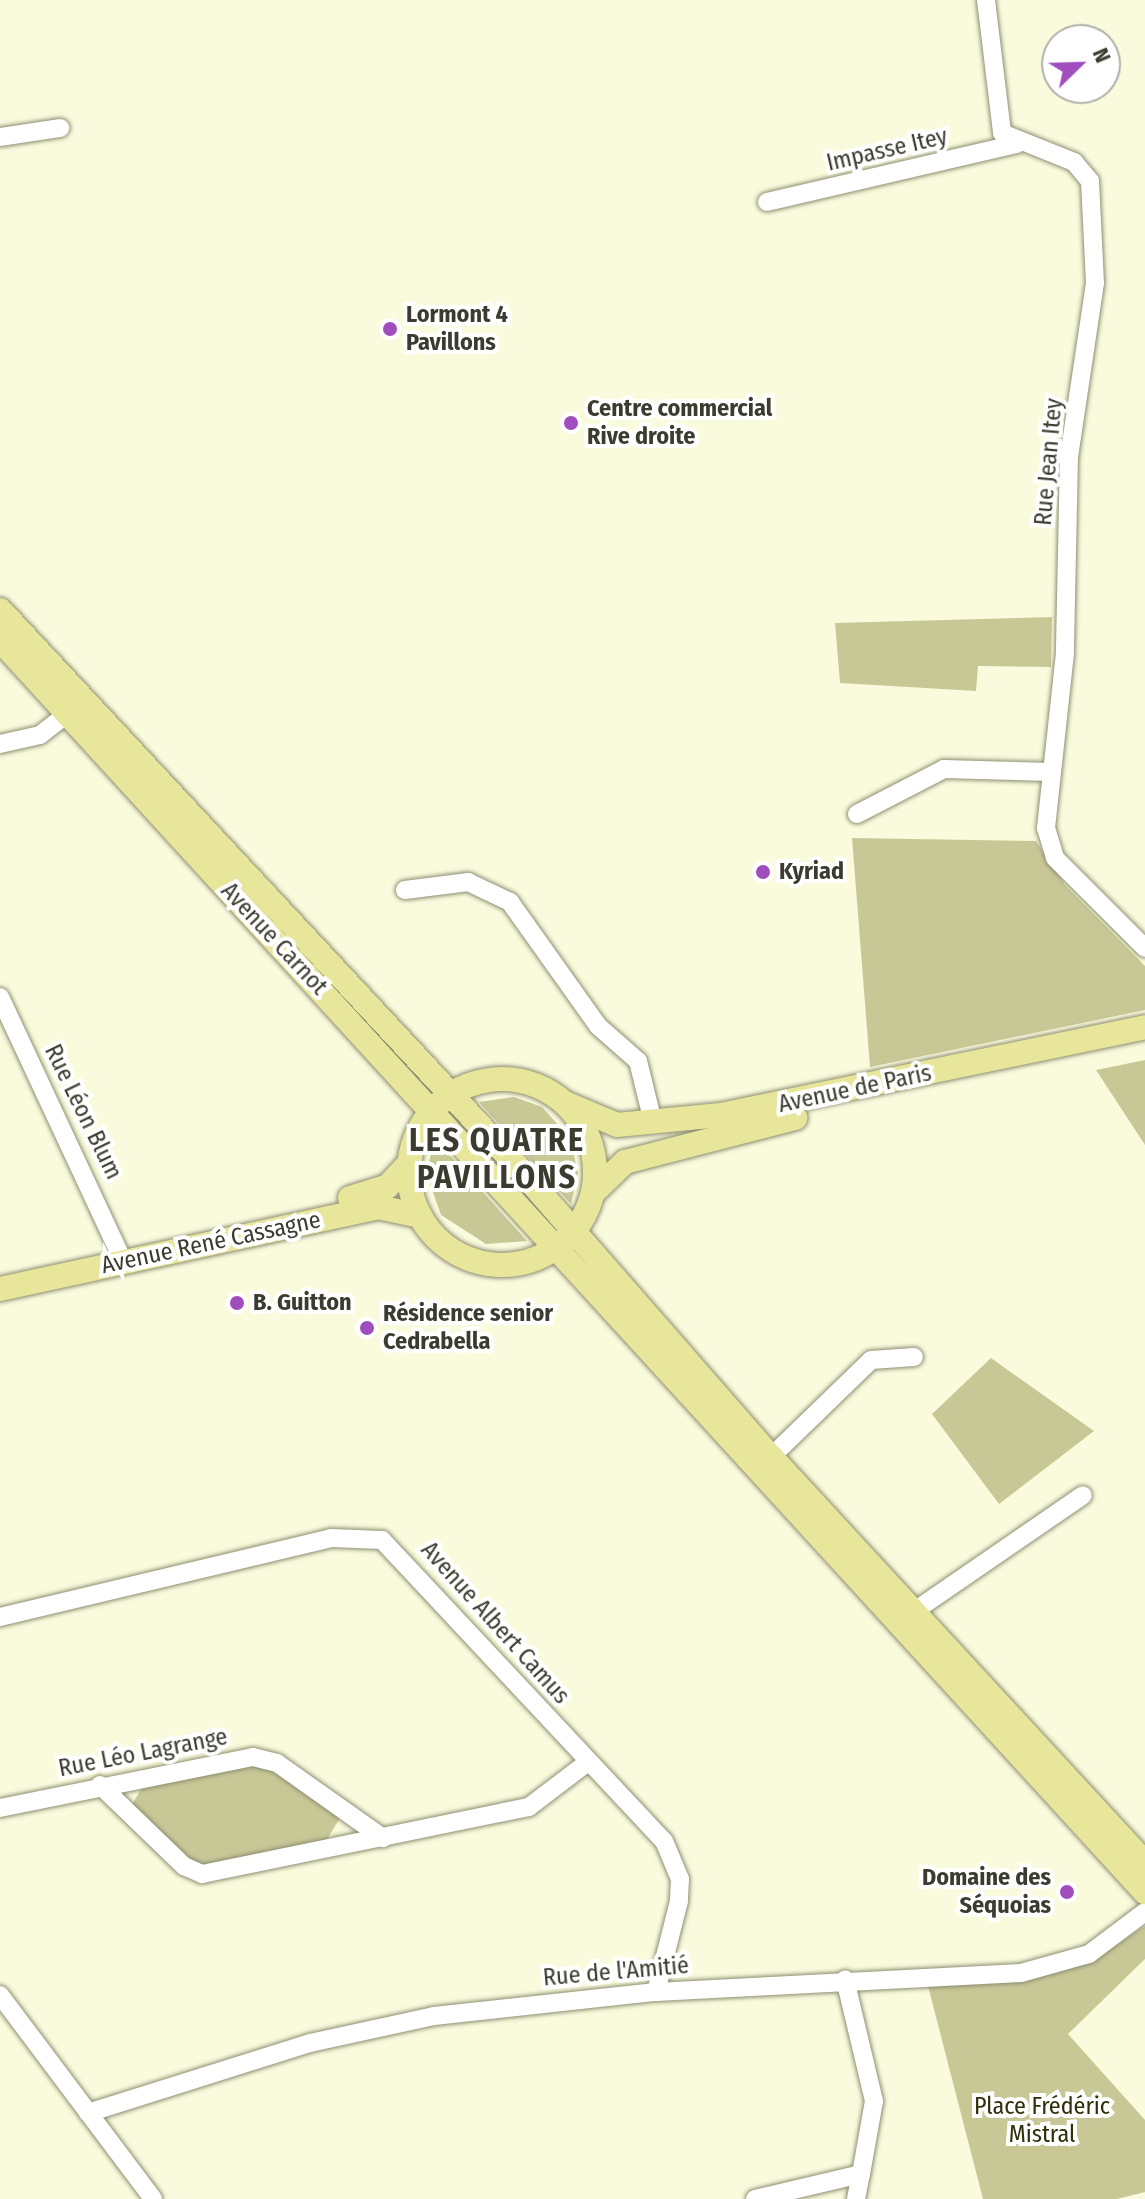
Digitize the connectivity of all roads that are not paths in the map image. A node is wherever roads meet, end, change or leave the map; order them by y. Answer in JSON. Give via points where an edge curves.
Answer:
{"nodes":[{"id":1,"x":986,"y":0,"type":"edge"},
{"id":2,"x":60,"y":128,"type":"dead end"},
{"id":3,"x":0,"y":137,"type":"edge"},
{"id":4,"x":1017,"y":144,"type":"junction"},
{"id":5,"x":767,"y":202,"type":"dead end"},
{"id":6,"x":0,"y":610,"type":"edge"},
{"id":7,"x":0,"y":640,"type":"edge"},
{"id":8,"x":68,"y":713,"type":"junction"},
{"id":9,"x":0,"y":744,"type":"edge"},
{"id":10,"x":1051,"y":772,"type":"junction"},
{"id":11,"x":857,"y":814,"type":"dead end"},
{"id":12,"x":405,"y":890,"type":"dead end"},
{"id":13,"x":1145,"y":948,"type":"edge"},
{"id":14,"x":0,"y":997,"type":"edge"},
{"id":15,"x":1145,"y":1027,"type":"edge"},
{"id":16,"x":1145,"y":1041,"type":"edge"},
{"id":17,"x":451,"y":1094,"type":"junction"},
{"id":18,"x":565,"y":1103,"type":"junction"},
{"id":19,"x":432,"y":1110,"type":"junction"},
{"id":20,"x":653,"y":1122,"type":"junction"},
{"id":21,"x":409,"y":1163,"type":"junction"},
{"id":22,"x":593,"y":1193,"type":"junction"},
{"id":23,"x":420,"y":1216,"type":"junction"},
{"id":24,"x":575,"y":1230,"type":"junction"},
{"id":25,"x":557,"y":1247,"type":"junction"},
{"id":26,"x":123,"y":1256,"type":"junction"},
{"id":27,"x":0,"y":1276,"type":"edge"},
{"id":28,"x":0,"y":1289,"type":"edge"},
{"id":29,"x":914,"y":1357,"type":"dead end"},
{"id":30,"x":771,"y":1457,"type":"junction"},
{"id":31,"x":1083,"y":1495,"type":"dead end"},
{"id":32,"x":913,"y":1612,"type":"junction"},
{"id":33,"x":0,"y":1617,"type":"edge"},
{"id":34,"x":588,"y":1762,"type":"junction"},
{"id":35,"x":100,"y":1785,"type":"junction"},
{"id":36,"x":0,"y":1808,"type":"edge"},
{"id":37,"x":383,"y":1838,"type":"junction"},
{"id":38,"x":1145,"y":1863,"type":"edge"},
{"id":39,"x":1145,"y":1892,"type":"edge"},
{"id":40,"x":1145,"y":1912,"type":"edge"},
{"id":41,"x":845,"y":1979,"type":"junction"},
{"id":42,"x":656,"y":1992,"type":"junction"},
{"id":43,"x":0,"y":1995,"type":"edge"},
{"id":44,"x":88,"y":2113,"type":"junction"},
{"id":45,"x":861,"y":2174,"type":"junction"},
{"id":46,"x":146,"y":2197,"type":"edge"},
{"id":47,"x":755,"y":2199,"type":"edge"},
{"id":48,"x":856,"y":2199,"type":"edge"}],
"edges":[{"from":1,"to":4,"type":"street","via":[[994,113]]},
{"from":2,"to":3,"type":"street"},
{"from":4,"to":5,"type":"street","name":"Impasse Itey"},
{"from":4,"to":10,"type":"street","name":"Rue Jean Itey","via":[[1086,170],[1095,256],[1069,456],[1065,653]]},
{"from":6,"to":17,"type":"main road","name":"Avenue Carnot"},
{"from":7,"to":8,"type":"main road","name":"Avenue Carnot"},
{"from":8,"to":9,"type":"street","via":[[40,735]]},
{"from":8,"to":19,"type":"main road","name":"Avenue Carnot"},
{"from":10,"to":11,"type":"street","via":[[944,769]]},
{"from":10,"to":13,"type":"street","name":"Rue Jean Itey","via":[[1046,828],[1055,858]]},
{"from":12,"to":20,"type":"street","via":[[468,882],[510,902],[598,1026],[638,1061]]},
{"from":14,"to":26,"type":"street","name":"Rue Léon Blum"},
{"from":15,"to":20,"type":"main road","name":"Avenue de Paris","via":[[798,1102]]},
{"from":16,"to":22,"type":"main road","name":"Avenue de Paris","via":[[628,1161]]},
{"from":17,"to":18,"type":"main road","name":"Avenue de Paris","via":[[510,1079]]},
{"from":17,"to":19,"type":"main road"},
{"from":17,"to":24,"type":"main road","name":"Avenue Carnot"},
{"from":18,"to":20,"type":"main road","name":"Avenue de Paris","via":[[602,1122]]},
{"from":18,"to":22,"type":"main road","via":[[591,1145]]},
{"from":19,"to":21,"type":"main road"},
{"from":19,"to":25,"type":"main road","name":"Avenue Carnot"},
{"from":21,"to":23,"type":"main road"},
{"from":21,"to":26,"type":"main road","name":"Avenue René Cassagne","via":[[373,1193]]},
{"from":22,"to":24,"type":"main road"},
{"from":23,"to":25,"type":"main road","via":[[452,1251],[481,1263],[513,1265]]},
{"from":23,"to":26,"type":"main road","name":"Avenue René Cassagne","via":[[378,1207]]},
{"from":24,"to":25,"type":"main road"},
{"from":24,"to":30,"type":"main road","name":"Avenue Carnot"},
{"from":25,"to":39,"type":"main road","name":"Avenue Carnot"},
{"from":26,"to":27,"type":"main road","name":"Avenue René Cassagne"},
{"from":26,"to":28,"type":"main road","name":"Avenue René Cassagne"},
{"from":29,"to":30,"type":"street","via":[[871,1360]]},
{"from":30,"to":32,"type":"main road","name":"Avenue Carnot"},
{"from":31,"to":32,"type":"street"},
{"from":32,"to":38,"type":"main road","name":"Avenue Carnot"},
{"from":33,"to":34,"type":"street","name":"Avenue Albert Camus","via":[[331,1538],[382,1540],[409,1560]]},
{"from":34,"to":37,"type":"street","via":[[529,1807]]},
{"from":34,"to":42,"type":"street","name":"Avenue Albert Camus","via":[[664,1841],[680,1879]]},
{"from":35,"to":36,"type":"street","name":"Rue Léo Lagrange"},
{"from":35,"to":37,"type":"street","name":"Rue Léo Lagrange","via":[[265,1759]]},
{"from":35,"to":37,"type":"street","via":[[184,1866],[202,1874]]},
{"from":40,"to":41,"type":"street","name":"Rue de l'Amitié","via":[[1116,1938],[1060,1965],[978,1977]]},
{"from":41,"to":42,"type":"street","name":"Rue de l'Amitié"},
{"from":41,"to":45,"type":"street","via":[[874,2101]]},
{"from":42,"to":44,"type":"street","name":"Rue de l'Amitié","via":[[434,2016],[310,2043]]},
{"from":43,"to":44,"type":"street"},
{"from":44,"to":46,"type":"street"},
{"from":45,"to":47,"type":"street"},
{"from":45,"to":48,"type":"street"}]}
